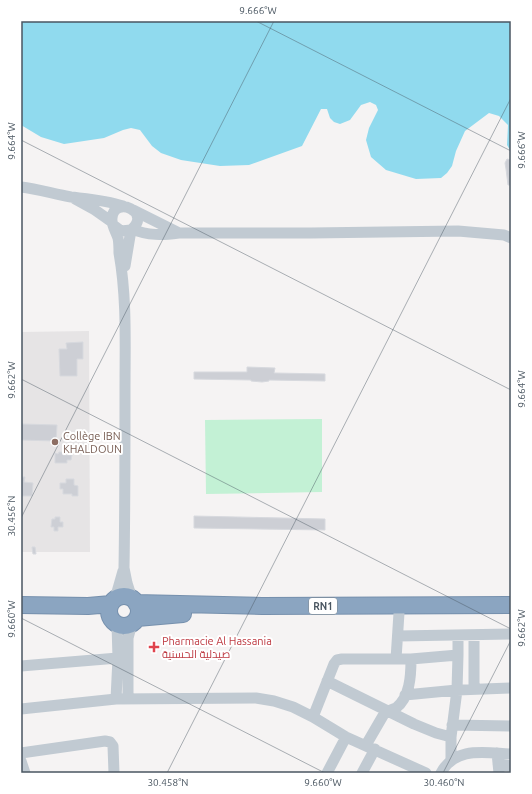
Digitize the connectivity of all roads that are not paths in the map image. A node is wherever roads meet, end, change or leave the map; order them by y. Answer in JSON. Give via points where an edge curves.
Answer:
{"nodes":[{"id":1,"x":21,"y":187,"type":"edge"},
{"id":2,"x":70,"y":197,"type":"junction"},
{"id":3,"x":128,"y":208,"type":"junction"},
{"id":4,"x":113,"y":224,"type":"junction"},
{"id":5,"x":131,"y":230,"type":"junction"},
{"id":6,"x":179,"y":233,"type":"junction"},
{"id":7,"x":511,"y":238,"type":"edge"},
{"id":8,"x":123,"y":278,"type":"junction"},
{"id":9,"x":124,"y":568,"type":"junction"},
{"id":10,"x":21,"y":605,"type":"edge"},
{"id":11,"x":511,"y":605,"type":"edge"},
{"id":12,"x":124,"y":611,"type":"junction"},
{"id":13,"x":21,"y":614,"type":"edge"},
{"id":14,"x":399,"y":614,"type":"junction"},
{"id":15,"x":511,"y":615,"type":"edge"},
{"id":16,"x":511,"y":634,"type":"edge"},
{"id":17,"x":398,"y":636,"type":"junction"},
{"id":18,"x":458,"y":636,"type":"junction"},
{"id":19,"x":474,"y":636,"type":"junction"},
{"id":20,"x":458,"y":656,"type":"junction"},
{"id":21,"x":118,"y":658,"type":"junction"},
{"id":22,"x":396,"y":659,"type":"junction"},
{"id":23,"x":411,"y":659,"type":"junction"},
{"id":24,"x":21,"y":666,"type":"edge"},
{"id":25,"x":327,"y":680,"type":"junction"},
{"id":26,"x":511,"y":688,"type":"edge"},
{"id":27,"x":474,"y":689,"type":"junction"},
{"id":28,"x":457,"y":690,"type":"junction"},
{"id":29,"x":406,"y":695,"type":"junction"},
{"id":30,"x":128,"y":698,"type":"junction"},
{"id":31,"x":116,"y":699,"type":"junction"},
{"id":32,"x":21,"y":709,"type":"edge"},
{"id":33,"x":389,"y":710,"type":"junction"},
{"id":34,"x":313,"y":717,"type":"junction"},
{"id":35,"x":452,"y":725,"type":"junction"},
{"id":36,"x":511,"y":726,"type":"edge"},
{"id":37,"x":346,"y":736,"type":"junction"},
{"id":38,"x":451,"y":737,"type":"junction"},
{"id":39,"x":370,"y":747,"type":"junction"},
{"id":40,"x":21,"y":754,"type":"edge"},
{"id":41,"x":511,"y":754,"type":"edge"},
{"id":42,"x":451,"y":759,"type":"junction"},
{"id":43,"x":21,"y":761,"type":"edge"},
{"id":44,"x":498,"y":763,"type":"edge"},
{"id":45,"x":511,"y":766,"type":"edge"},
{"id":46,"x":419,"y":772,"type":"edge"},
{"id":47,"x":25,"y":773,"type":"edge"},
{"id":48,"x":114,"y":773,"type":"edge"},
{"id":49,"x":327,"y":773,"type":"edge"},
{"id":50,"x":362,"y":773,"type":"edge"},
{"id":51,"x":441,"y":773,"type":"edge"}],
"edges":[{"from":1,"to":2,"type":"street"},
{"from":2,"to":3,"type":"street","via":[[90,198]]},
{"from":2,"to":4,"type":"street","via":[[95,210]]},
{"from":3,"to":4,"type":"street","via":[[117,209],[114,212]]},
{"from":3,"to":5,"type":"street","via":[[136,213],[137,220]]},
{"from":3,"to":6,"type":"street"},
{"from":4,"to":5,"type":"street","via":[[121,231]]},
{"from":4,"to":8,"type":"street","via":[[118,239]]},
{"from":5,"to":6,"type":"street","via":[[152,235]]},
{"from":5,"to":8,"type":"street"},
{"from":6,"to":7,"type":"street","via":[[458,231],[504,235]]},
{"from":8,"to":9,"type":"street"},
{"from":9,"to":12,"type":"street"},
{"from":9,"to":12,"type":"street"},
{"from":10,"to":12,"type":"highway","number":"RN1","via":[[88,606]]},
{"from":11,"to":12,"type":"highway","number":"RN1","via":[[262,606]]},
{"from":12,"to":13,"type":"highway","number":"RN1"},
{"from":12,"to":14,"type":"highway","number":"RN1"},
{"from":12,"to":21,"type":"street"},
{"from":12,"to":30,"type":"street","via":[[128,638]]},
{"from":14,"to":15,"type":"highway","number":"RN1"},
{"from":14,"to":17,"type":"street"},
{"from":16,"to":19,"type":"street"},
{"from":17,"to":18,"type":"street"},
{"from":17,"to":22,"type":"street"},
{"from":18,"to":19,"type":"street"},
{"from":18,"to":20,"type":"street"},
{"from":19,"to":27,"type":"street"},
{"from":20,"to":23,"type":"street"},
{"from":20,"to":28,"type":"street"},
{"from":21,"to":24,"type":"street"},
{"from":21,"to":31,"type":"street"},
{"from":22,"to":23,"type":"street"},
{"from":22,"to":25,"type":"street","via":[[337,660]]},
{"from":23,"to":29,"type":"street"},
{"from":25,"to":33,"type":"street"},
{"from":25,"to":34,"type":"street"},
{"from":26,"to":27,"type":"street"},
{"from":27,"to":28,"type":"street"},
{"from":28,"to":29,"type":"street"},
{"from":28,"to":35,"type":"street"},
{"from":29,"to":33,"type":"street","via":[[395,708]]},
{"from":30,"to":31,"type":"street"},
{"from":30,"to":34,"type":"street","via":[[256,698],[293,707]]},
{"from":31,"to":32,"type":"street"},
{"from":33,"to":38,"type":"street","via":[[414,724]]},
{"from":33,"to":39,"type":"street","via":[[384,714]]},
{"from":34,"to":37,"type":"street"},
{"from":35,"to":36,"type":"street"},
{"from":35,"to":38,"type":"street"},
{"from":37,"to":39,"type":"street"},
{"from":37,"to":49,"type":"street"},
{"from":38,"to":42,"type":"street"},
{"from":39,"to":46,"type":"street"},
{"from":39,"to":50,"type":"street"},
{"from":40,"to":48,"type":"street","via":[[110,742],[113,746]]},
{"from":41,"to":44,"type":"street"},
{"from":42,"to":44,"type":"street","via":[[463,753]]},
{"from":42,"to":51,"type":"street"},
{"from":43,"to":47,"type":"street"},
{"from":44,"to":45,"type":"street"}]}
